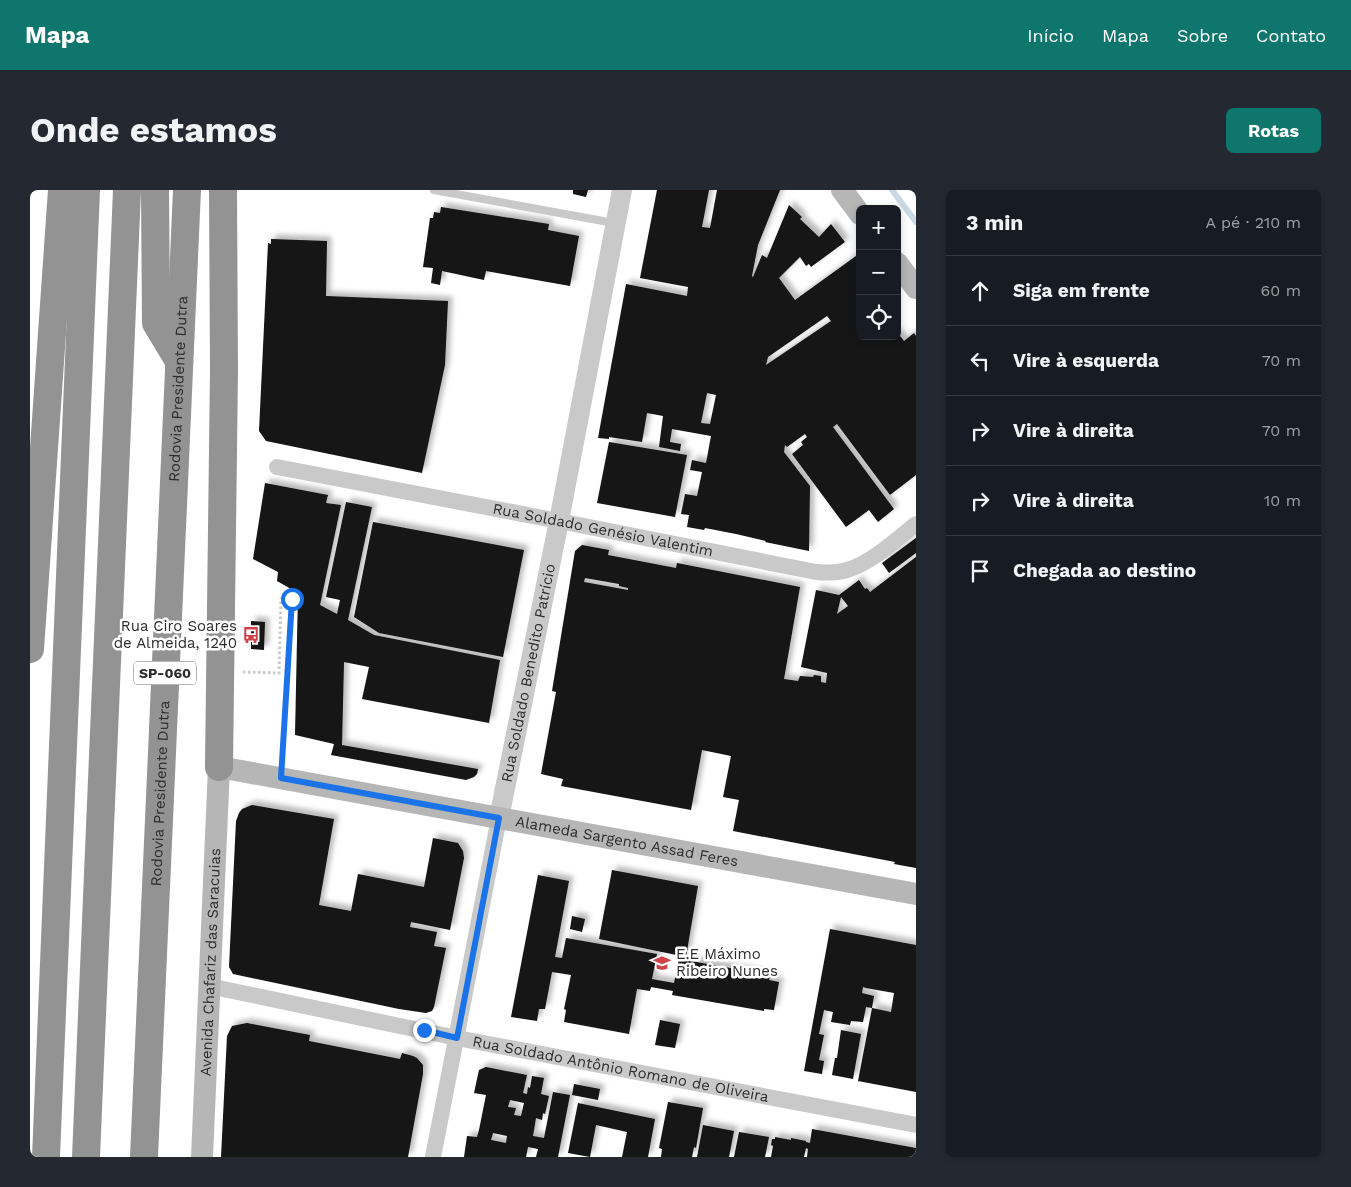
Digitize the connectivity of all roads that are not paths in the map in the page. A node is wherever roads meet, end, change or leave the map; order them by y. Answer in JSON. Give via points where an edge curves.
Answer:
{"nodes":[{"id":1,"x":62,"y":190,"type":"edge"},
{"id":2,"x":86,"y":190,"type":"edge"},
{"id":3,"x":127,"y":190,"type":"edge"},
{"id":4,"x":155,"y":190,"type":"edge"},
{"id":5,"x":187,"y":190,"type":"edge"},
{"id":6,"x":223,"y":190,"type":"edge"},
{"id":7,"x":434,"y":190,"type":"edge"},
{"id":8,"x":622,"y":190,"type":"edge"},
{"id":9,"x":842,"y":190,"type":"edge"},
{"id":10,"x":856,"y":209,"type":"edge"},
{"id":11,"x":616,"y":223,"type":"junction"},
{"id":12,"x":901,"y":268,"type":"edge"},
{"id":13,"x":916,"y":288,"type":"edge"},
{"id":14,"x":179,"y":361,"type":"junction"},
{"id":15,"x":277,"y":467,"type":"dead end"},
{"id":16,"x":559,"y":521,"type":"junction"},
{"id":17,"x":916,"y":524,"type":"edge"},
{"id":18,"x":30,"y":649,"type":"edge"},
{"id":19,"x":219,"y":766,"type":"junction"},
{"id":20,"x":499,"y":818,"type":"junction"},
{"id":21,"x":916,"y":894,"type":"edge"},
{"id":22,"x":209,"y":986,"type":"junction"},
{"id":23,"x":457,"y":1038,"type":"junction"},
{"id":24,"x":916,"y":1125,"type":"edge"},
{"id":25,"x":46,"y":1157,"type":"edge"},
{"id":26,"x":86,"y":1157,"type":"edge"},
{"id":27,"x":144,"y":1157,"type":"edge"},
{"id":28,"x":202,"y":1157,"type":"edge"},
{"id":29,"x":433,"y":1157,"type":"edge"}],
"edges":[{"from":1,"to":18,"type":"highway"},
{"from":2,"to":25,"type":"highway"},
{"from":3,"to":26,"type":"highway"},
{"from":4,"to":14,"type":"highway","via":[[156,323]]},
{"from":5,"to":14,"type":"highway","name":"Rodovia Presidente Dutra","number":"SP-060"},
{"from":6,"to":19,"type":"highway"},
{"from":7,"to":11,"type":"lane"},
{"from":8,"to":11,"type":"street","name":"Rua Soldado Benedito Patrício"},
{"from":9,"to":10,"type":"main road"},
{"from":11,"to":16,"type":"street","name":"Rua Soldado Benedito Patrício"},
{"from":12,"to":13,"type":"main road"},
{"from":14,"to":27,"type":"highway","name":"Rodovia Presidente Dutra","number":"SP-060"},
{"from":15,"to":16,"type":"street","name":"Rua Soldado Genésio Valentim"},
{"from":16,"to":17,"type":"street","name":"Rua Soldado Genésio Valentim","via":[[831,573],[862,565]]},
{"from":16,"to":20,"type":"street","name":"Rua Soldado Benedito Patrício"},
{"from":19,"to":20,"type":"main road","name":"Alameda Sargento Assad Feres"},
{"from":19,"to":22,"type":"main road","name":"Avenida Chafariz das Saracuias"},
{"from":20,"to":21,"type":"main road","name":"Alameda Sargento Assad Feres"},
{"from":20,"to":23,"type":"street","name":"Rua Soldado Benedito Patrício"},
{"from":22,"to":23,"type":"street","name":"Rua Soldado Antônio Romano de Oliveira"},
{"from":22,"to":28,"type":"main road","name":"Avenida Chafariz das Saracuias"},
{"from":23,"to":24,"type":"street","name":"Rua Soldado Antônio Romano de Oliveira"},
{"from":23,"to":29,"type":"street","name":"Rua Soldado Benedito Patrício"}]}
